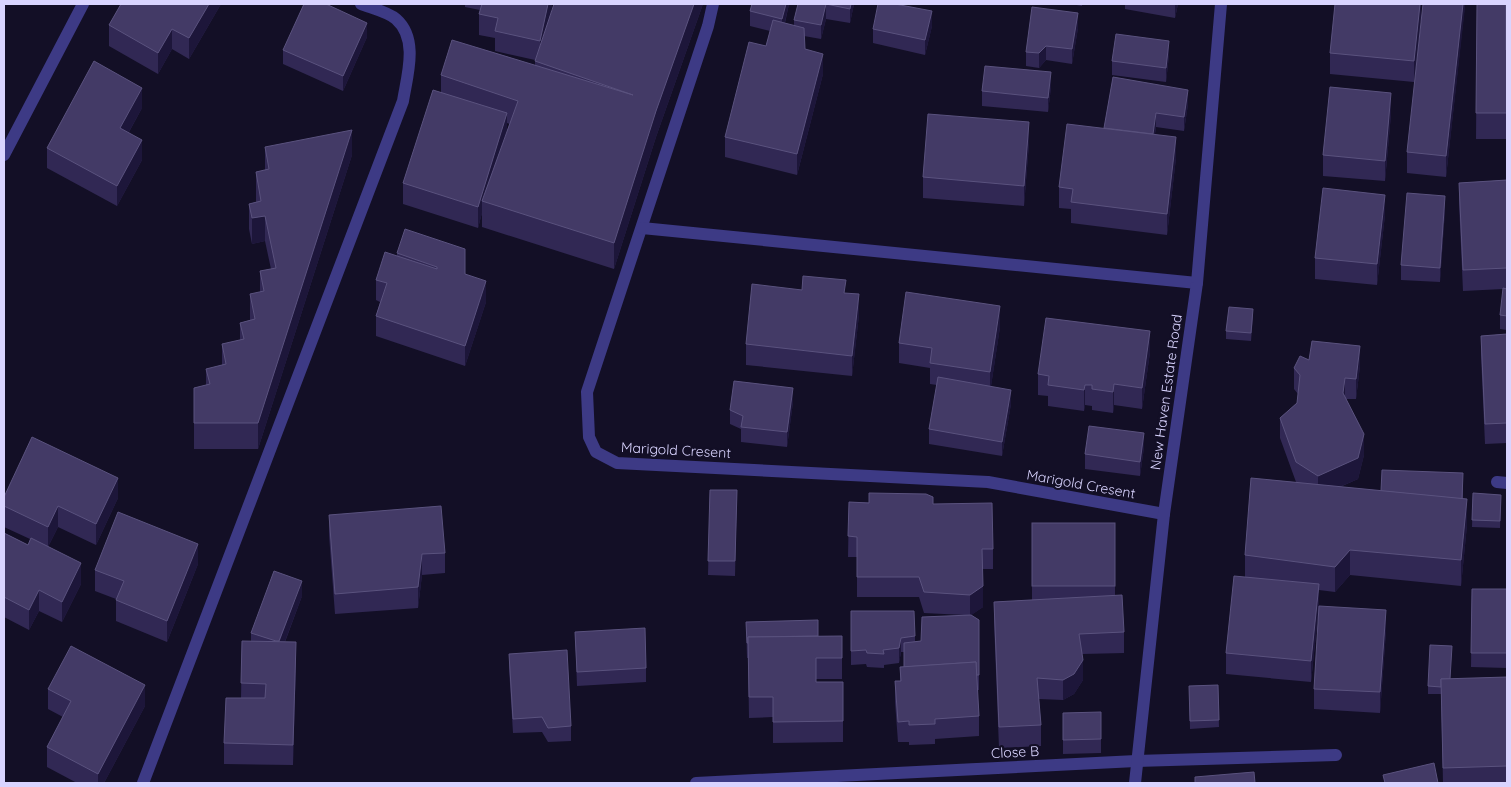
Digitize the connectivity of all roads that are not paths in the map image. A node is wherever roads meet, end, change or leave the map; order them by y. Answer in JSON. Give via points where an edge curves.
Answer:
{"nodes":[{"id":1,"x":83,"y":4,"type":"edge"},
{"id":2,"x":361,"y":4,"type":"edge"},
{"id":3,"x":712,"y":4,"type":"edge"},
{"id":4,"x":1221,"y":4,"type":"edge"},
{"id":5,"x":4,"y":155,"type":"edge"},
{"id":6,"x":642,"y":228,"type":"junction"},
{"id":7,"x":1197,"y":282,"type":"junction"},
{"id":8,"x":1164,"y":514,"type":"junction"},
{"id":9,"x":1336,"y":755,"type":"dead end"},
{"id":10,"x":1136,"y":760,"type":"junction"},
{"id":11,"x":143,"y":783,"type":"edge"},
{"id":12,"x":696,"y":783,"type":"edge"},
{"id":13,"x":1135,"y":783,"type":"edge"}],
"edges":[{"from":1,"to":5,"type":"street"},
{"from":2,"to":11,"type":"street","via":[[396,19],[408,37],[409,65],[403,101]]},
{"from":3,"to":6,"type":"street","name":"Marigold Cresent","via":[[708,26]]},
{"from":4,"to":7,"type":"street","name":"New Haven Estate Road"},
{"from":6,"to":7,"type":"street"},
{"from":6,"to":8,"type":"street","name":"Marigold Cresent","via":[[587,392],[589,437],[596,452],[617,463],[988,482]]},
{"from":7,"to":8,"type":"street","name":"New Haven Estate Road"},
{"from":8,"to":10,"type":"street","name":"New Haven Estate Road"},
{"from":9,"to":10,"type":"street","name":"Close B"},
{"from":10,"to":12,"type":"street","name":"Close B"},
{"from":10,"to":13,"type":"street","name":"New Haven Estate Road"}]}
